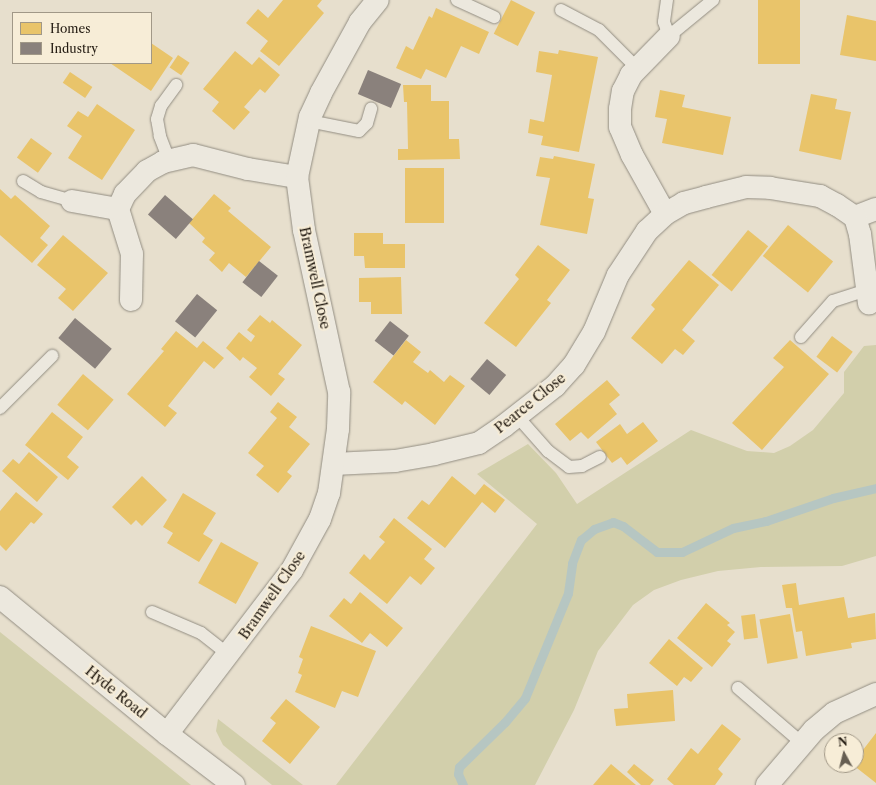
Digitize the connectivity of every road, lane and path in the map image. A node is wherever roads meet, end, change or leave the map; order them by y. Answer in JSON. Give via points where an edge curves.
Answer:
{"nodes":[{"id":1,"x":378,"y":0,"type":"edge"},
{"id":2,"x":457,"y":0,"type":"edge"},
{"id":3,"x":667,"y":0,"type":"edge"},
{"id":4,"x":713,"y":0,"type":"edge"},
{"id":5,"x":562,"y":10,"type":"dead end"},
{"id":6,"x":494,"y":17,"type":"dead end"},
{"id":7,"x":669,"y":36,"type":"junction"},
{"id":8,"x":638,"y":69,"type":"junction"},
{"id":9,"x":176,"y":85,"type":"dead end"},
{"id":10,"x":371,"y":109,"type":"dead end"},
{"id":11,"x":309,"y":121,"type":"junction"},
{"id":12,"x":169,"y":160,"type":"junction"},
{"id":13,"x":297,"y":177,"type":"junction"},
{"id":14,"x":23,"y":181,"type":"dead end"},
{"id":15,"x":72,"y":201,"type":"joint"},
{"id":16,"x":118,"y":209,"type":"junction"},
{"id":17,"x":876,"y":209,"type":"edge"},
{"id":18,"x":665,"y":214,"type":"junction"},
{"id":19,"x":855,"y":217,"type":"junction"},
{"id":20,"x":871,"y":299,"type":"edge"},
{"id":21,"x":131,"y":300,"type":"dead end"},
{"id":22,"x":801,"y":337,"type":"dead end"},
{"id":23,"x":52,"y":356,"type":"dead end"},
{"id":24,"x":0,"y":408,"type":"edge"},
{"id":25,"x":517,"y":416,"type":"junction"},
{"id":26,"x":600,"y":457,"type":"dead end"},
{"id":27,"x":334,"y":464,"type":"junction"},
{"id":28,"x":0,"y":597,"type":"edge"},
{"id":29,"x":152,"y":612,"type":"dead end"},
{"id":30,"x":229,"y":655,"type":"junction"},
{"id":31,"x":738,"y":688,"type":"dead end"},
{"id":32,"x":876,"y":694,"type":"edge"},
{"id":33,"x":167,"y":734,"type":"junction"},
{"id":34,"x":803,"y":744,"type":"junction"},
{"id":35,"x":234,"y":785,"type":"edge"},
{"id":36,"x":767,"y":785,"type":"edge"}],
"edges":[{"from":1,"to":11,"type":"street","name":"Bramwell Close","via":[[360,22],[320,93]]},
{"from":2,"to":6,"type":"lane"},
{"from":3,"to":7,"type":"lane","via":[[664,22]]},
{"from":4,"to":7,"type":"lane"},
{"from":5,"to":8,"type":"lane","via":[[599,30]]},
{"from":7,"to":8,"type":"street"},
{"from":8,"to":18,"type":"street","via":[[631,75],[624,91],[620,127],[645,182]]},
{"from":9,"to":12,"type":"lane","via":[[161,106],[157,119]]},
{"from":10,"to":11,"type":"lane","via":[[367,123],[360,131]]},
{"from":11,"to":13,"type":"street","name":"Bramwell Close"},
{"from":12,"to":13,"type":"street","via":[[184,155],[202,156],[248,169]]},
{"from":12,"to":16,"type":"street","via":[[147,171],[125,194]]},
{"from":13,"to":27,"type":"street","name":"Bramwell Close","via":[[304,230],[338,392],[339,414]]},
{"from":14,"to":15,"type":"lane","via":[[41,192]]},
{"from":15,"to":16,"type":"street"},
{"from":16,"to":21,"type":"street","via":[[132,254]]},
{"from":17,"to":19,"type":"street"},
{"from":18,"to":19,"type":"street","name":"Pearce Close","via":[[684,203],[746,187],[796,191],[820,196]]},
{"from":18,"to":25,"type":"street","name":"Pearce Close","via":[[646,231],[632,251],[618,275],[594,332],[574,365],[555,386]]},
{"from":19,"to":20,"type":"street"},
{"from":20,"to":22,"type":"lane","via":[[833,301]]},
{"from":23,"to":24,"type":"lane"},
{"from":25,"to":26,"type":"lane","via":[[548,451],[569,467],[582,466]]},
{"from":25,"to":27,"type":"street","name":"Pearce Close","via":[[479,443],[395,461]]},
{"from":27,"to":30,"type":"street","name":"Bramwell Close","via":[[329,493],[307,545],[274,598]]},
{"from":28,"to":33,"type":"street","name":"Hyde Road"},
{"from":29,"to":30,"type":"lane","via":[[201,634]]},
{"from":30,"to":33,"type":"street","name":"Bramwell Close"},
{"from":31,"to":34,"type":"lane"},
{"from":32,"to":34,"type":"street","via":[[834,713]]},
{"from":33,"to":35,"type":"street","name":"Hyde Road"},
{"from":34,"to":36,"type":"street"}]}
